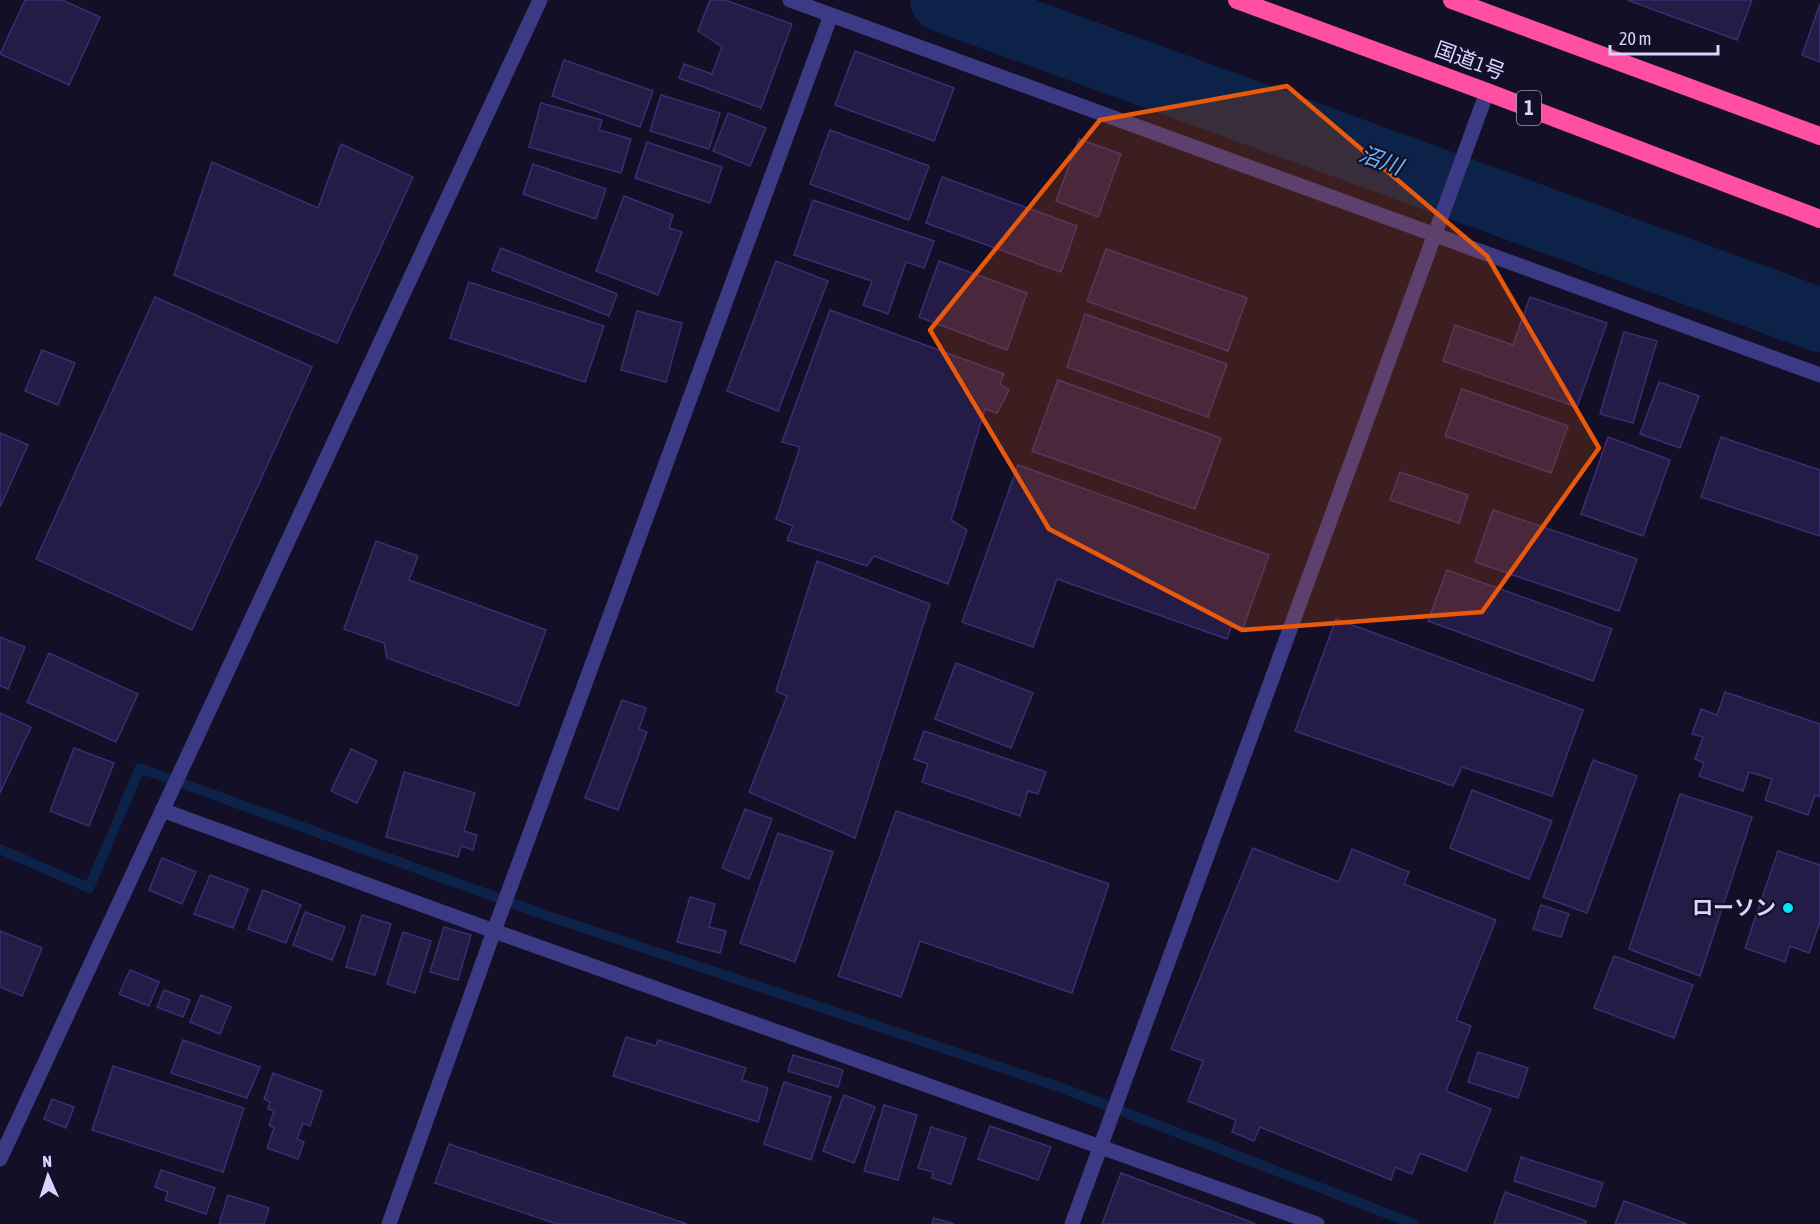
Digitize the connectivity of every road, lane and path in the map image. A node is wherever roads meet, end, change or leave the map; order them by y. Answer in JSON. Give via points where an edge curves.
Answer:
{"nodes":[{"id":1,"x":540,"y":0,"type":"edge"},
{"id":2,"x":790,"y":0,"type":"edge"},
{"id":3,"x":1237,"y":0,"type":"edge"},
{"id":4,"x":1452,"y":0,"type":"edge"},
{"id":5,"x":831,"y":15,"type":"junction"},
{"id":6,"x":1487,"y":92,"type":"junction"},
{"id":7,"x":1820,"y":136,"type":"edge"},
{"id":8,"x":1820,"y":219,"type":"edge"},
{"id":9,"x":1434,"y":234,"type":"junction"},
{"id":10,"x":1820,"y":375,"type":"edge"},
{"id":11,"x":162,"y":810,"type":"junction"},
{"id":12,"x":494,"y":931,"type":"junction"},
{"id":13,"x":1101,"y":1147,"type":"junction"},
{"id":14,"x":0,"y":1159,"type":"edge"},
{"id":15,"x":390,"y":1224,"type":"edge"},
{"id":16,"x":1072,"y":1224,"type":"edge"},
{"id":17,"x":1317,"y":1224,"type":"edge"}],
"edges":[{"from":1,"to":11,"type":"street"},
{"from":2,"to":5,"type":"street"},
{"from":3,"to":6,"type":"highway","name":"国道1号","number":"1"},
{"from":4,"to":7,"type":"highway"},
{"from":5,"to":9,"type":"street"},
{"from":5,"to":12,"type":"street"},
{"from":6,"to":8,"type":"highway","name":"国道1号","number":"1"},
{"from":6,"to":9,"type":"street"},
{"from":9,"to":10,"type":"street"},
{"from":9,"to":13,"type":"street"},
{"from":11,"to":12,"type":"street"},
{"from":11,"to":14,"type":"street"},
{"from":12,"to":13,"type":"street"},
{"from":12,"to":15,"type":"street"},
{"from":13,"to":16,"type":"street"},
{"from":13,"to":17,"type":"street"}]}
